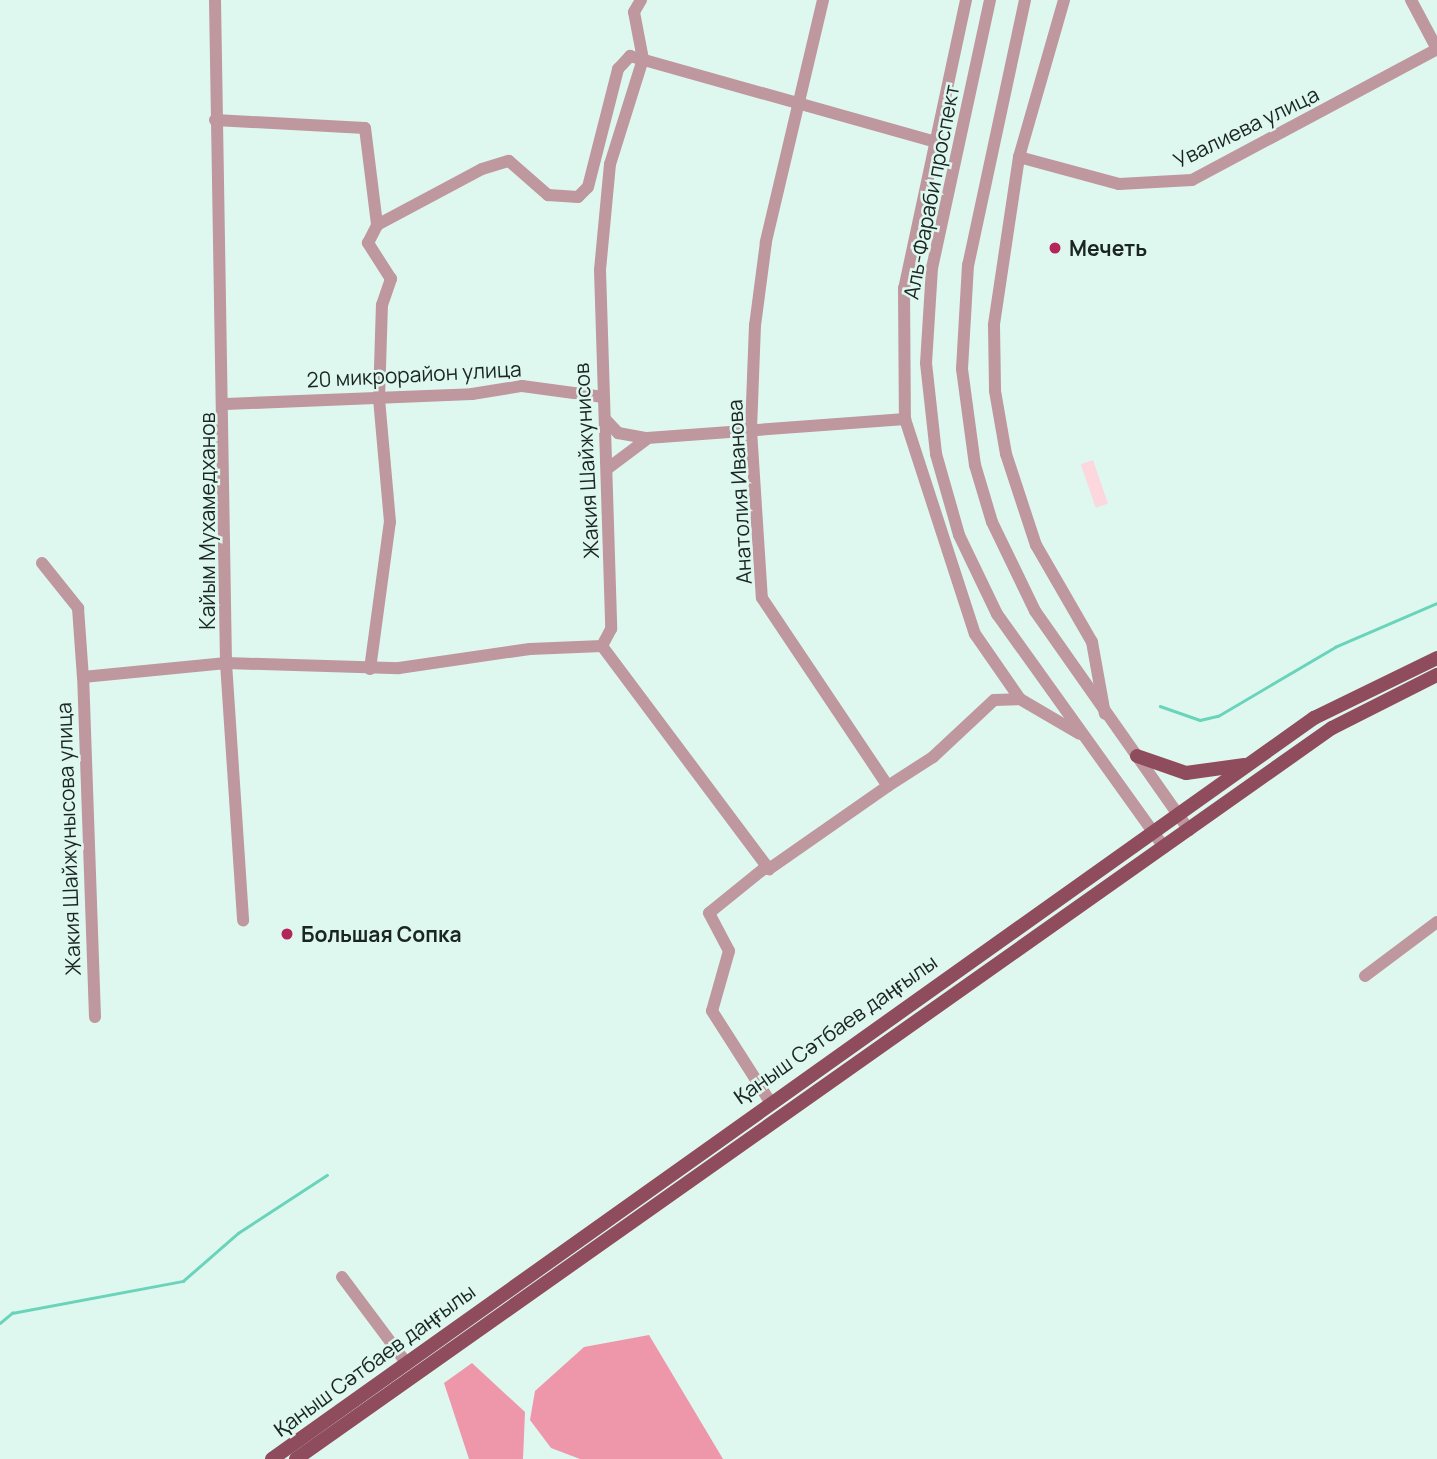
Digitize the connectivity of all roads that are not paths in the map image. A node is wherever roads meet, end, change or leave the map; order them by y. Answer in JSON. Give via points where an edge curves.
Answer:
{"nodes":[{"id":1,"x":215,"y":0,"type":"edge"},
{"id":2,"x":640,"y":0,"type":"edge"},
{"id":3,"x":823,"y":0,"type":"edge"},
{"id":4,"x":966,"y":0,"type":"edge"},
{"id":5,"x":990,"y":0,"type":"edge"},
{"id":6,"x":1025,"y":0,"type":"edge"},
{"id":7,"x":1063,"y":0,"type":"edge"},
{"id":8,"x":1411,"y":0,"type":"edge"},
{"id":9,"x":1437,"y":49,"type":"edge"},
{"id":10,"x":643,"y":60,"type":"junction"},
{"id":11,"x":799,"y":102,"type":"junction"},
{"id":12,"x":215,"y":120,"type":"junction"},
{"id":13,"x":933,"y":141,"type":"junction"},
{"id":14,"x":1019,"y":157,"type":"junction"},
{"id":15,"x":377,"y":225,"type":"junction"},
{"id":16,"x":603,"y":397,"type":"junction"},
{"id":17,"x":379,"y":398,"type":"junction"},
{"id":18,"x":226,"y":404,"type":"junction"},
{"id":19,"x":905,"y":419,"type":"junction"},
{"id":20,"x":606,"y":420,"type":"junction"},
{"id":21,"x":751,"y":430,"type":"junction"},
{"id":22,"x":647,"y":438,"type":"junction"},
{"id":23,"x":607,"y":469,"type":"junction"},
{"id":24,"x":42,"y":563,"type":"dead end"},
{"id":25,"x":602,"y":646,"type":"junction"},
{"id":26,"x":1437,"y":658,"type":"edge"},
{"id":27,"x":226,"y":663,"type":"junction"},
{"id":28,"x":369,"y":669,"type":"junction"},
{"id":29,"x":1437,"y":675,"type":"edge"},
{"id":30,"x":83,"y":677,"type":"junction"},
{"id":31,"x":1020,"y":699,"type":"junction"},
{"id":32,"x":1105,"y":714,"type":"junction"},
{"id":33,"x":1084,"y":736,"type":"junction"},
{"id":34,"x":1137,"y":756,"type":"junction"},
{"id":35,"x":1249,"y":764,"type":"junction"},
{"id":36,"x":888,"y":786,"type":"junction"},
{"id":37,"x":1179,"y":815,"type":"junction"},
{"id":38,"x":1189,"y":830,"type":"junction"},
{"id":39,"x":1155,"y":834,"type":"junction"},
{"id":40,"x":1164,"y":847,"type":"junction"},
{"id":41,"x":767,"y":868,"type":"junction"},
{"id":42,"x":243,"y":920,"type":"dead end"},
{"id":43,"x":1437,"y":922,"type":"edge"},
{"id":44,"x":1365,"y":976,"type":"dead end"},
{"id":45,"x":95,"y":1017,"type":"dead end"},
{"id":46,"x":769,"y":1100,"type":"junction"},
{"id":47,"x":342,"y":1277,"type":"dead end"},
{"id":48,"x":407,"y":1364,"type":"junction"},
{"id":49,"x":272,"y":1459,"type":"edge"},
{"id":50,"x":296,"y":1459,"type":"edge"}],
"edges":[{"from":1,"to":12,"type":"street","name":"Кайым Мухамедханов"},
{"from":2,"to":10,"type":"street","name":"Жакия Шайжунисов","via":[[634,12]]},
{"from":3,"to":11,"type":"street","name":"Анатолия Иванова"},
{"from":4,"to":13,"type":"street"},
{"from":5,"to":33,"type":"street","name":"Аль-Фараби проспект","via":[[932,268],[929,410],[946,493],[979,579],[1022,655]]},
{"from":6,"to":32,"type":"street","via":[[968,265],[966,417],[988,511],[1011,568]]},
{"from":7,"to":14,"type":"street"},
{"from":8,"to":9,"type":"street"},
{"from":9,"to":14,"type":"street","name":"Увалиева улица","via":[[1283,135],[1179,183],[1119,184]]},
{"from":10,"to":11,"type":"street"},
{"from":10,"to":15,"type":"street","via":[[630,56],[618,69],[588,187],[578,197],[548,195],[509,161]]},
{"from":10,"to":16,"type":"street","name":"Жакия Шайжунисов","via":[[610,163],[598,308]]},
{"from":11,"to":13,"type":"street"},
{"from":11,"to":21,"type":"street","name":"Анатолия Иванова","via":[[766,242]]},
{"from":12,"to":15,"type":"street","via":[[365,128]]},
{"from":12,"to":18,"type":"street","name":"Кайым Мухамедханов"},
{"from":13,"to":19,"type":"street","via":[[904,288]]},
{"from":14,"to":32,"type":"street","via":[[994,325],[999,419],[1037,545],[1092,642]]},
{"from":15,"to":17,"type":"street","via":[[368,243],[391,279],[382,304]]},
{"from":16,"to":17,"type":"street","name":"20 микрорайон улица","via":[[522,386]]},
{"from":16,"to":20,"type":"street","name":"Жакия Шайжунисов"},
{"from":17,"to":18,"type":"street","name":"20 микрорайон улица"},
{"from":17,"to":28,"type":"street","via":[[390,523]]},
{"from":18,"to":27,"type":"street","name":"Кайым Мухамедханов"},
{"from":19,"to":21,"type":"street"},
{"from":19,"to":31,"type":"street","via":[[958,596],[975,634]]},
{"from":20,"to":22,"type":"street","via":[[618,433]]},
{"from":20,"to":23,"type":"street","name":"Жакия Шайжунисов"},
{"from":21,"to":22,"type":"street"},
{"from":21,"to":36,"type":"street","name":"Анатолия Иванова","via":[[762,598]]},
{"from":22,"to":23,"type":"street"},
{"from":23,"to":25,"type":"street","name":"Жакия Шайжунисов","via":[[611,629]]},
{"from":24,"to":30,"type":"street","via":[[78,608]]},
{"from":25,"to":28,"type":"street","name":"Жакия Шайжунысова улица"},
{"from":25,"to":41,"type":"street"},
{"from":26,"to":35,"type":"main road","name":"Қаныш Сәтбаев даңғылы","via":[[1373,685]]},
{"from":27,"to":28,"type":"street","name":"Жакия Шайжунысова улица"},
{"from":27,"to":30,"type":"street","name":"Жакия Шайжунысова улица"},
{"from":27,"to":42,"type":"street","name":"Кайым Мухамедханов"},
{"from":29,"to":38,"type":"main road","name":"Қаныш Сәтбаев даңғылы","via":[[1332,728]]},
{"from":30,"to":45,"type":"street","name":"Жакия Шайжунысова улица"},
{"from":31,"to":33,"type":"street"},
{"from":31,"to":36,"type":"street","via":[[993,700],[933,757]]},
{"from":32,"to":34,"type":"street"},
{"from":33,"to":39,"type":"street","name":"Аль-Фараби проспект"},
{"from":34,"to":35,"type":"main road","via":[[1186,774]]},
{"from":34,"to":37,"type":"street"},
{"from":35,"to":37,"type":"main road","name":"Қаныш Сәтбаев даңғылы"},
{"from":36,"to":41,"type":"street"},
{"from":37,"to":38,"type":"street"},
{"from":37,"to":39,"type":"main road","name":"Қаныш Сәтбаев даңғылы"},
{"from":38,"to":40,"type":"main road","name":"Қаныш Сәтбаев даңғылы"},
{"from":39,"to":40,"type":"street","name":"Аль-Фараби проспект"},
{"from":39,"to":46,"type":"main road","name":"Қаныш Сәтбаев даңғылы"},
{"from":40,"to":50,"type":"main road","name":"Қаныш Сәтбаев даңғылы"},
{"from":41,"to":46,"type":"street","via":[[709,913],[729,951],[712,1011]]},
{"from":43,"to":44,"type":"street"},
{"from":46,"to":48,"type":"main road","name":"Қаныш Сәтбаев даңғылы"},
{"from":47,"to":48,"type":"street"},
{"from":48,"to":49,"type":"main road","name":"Қаныш Сәтбаев даңғылы"}]}
